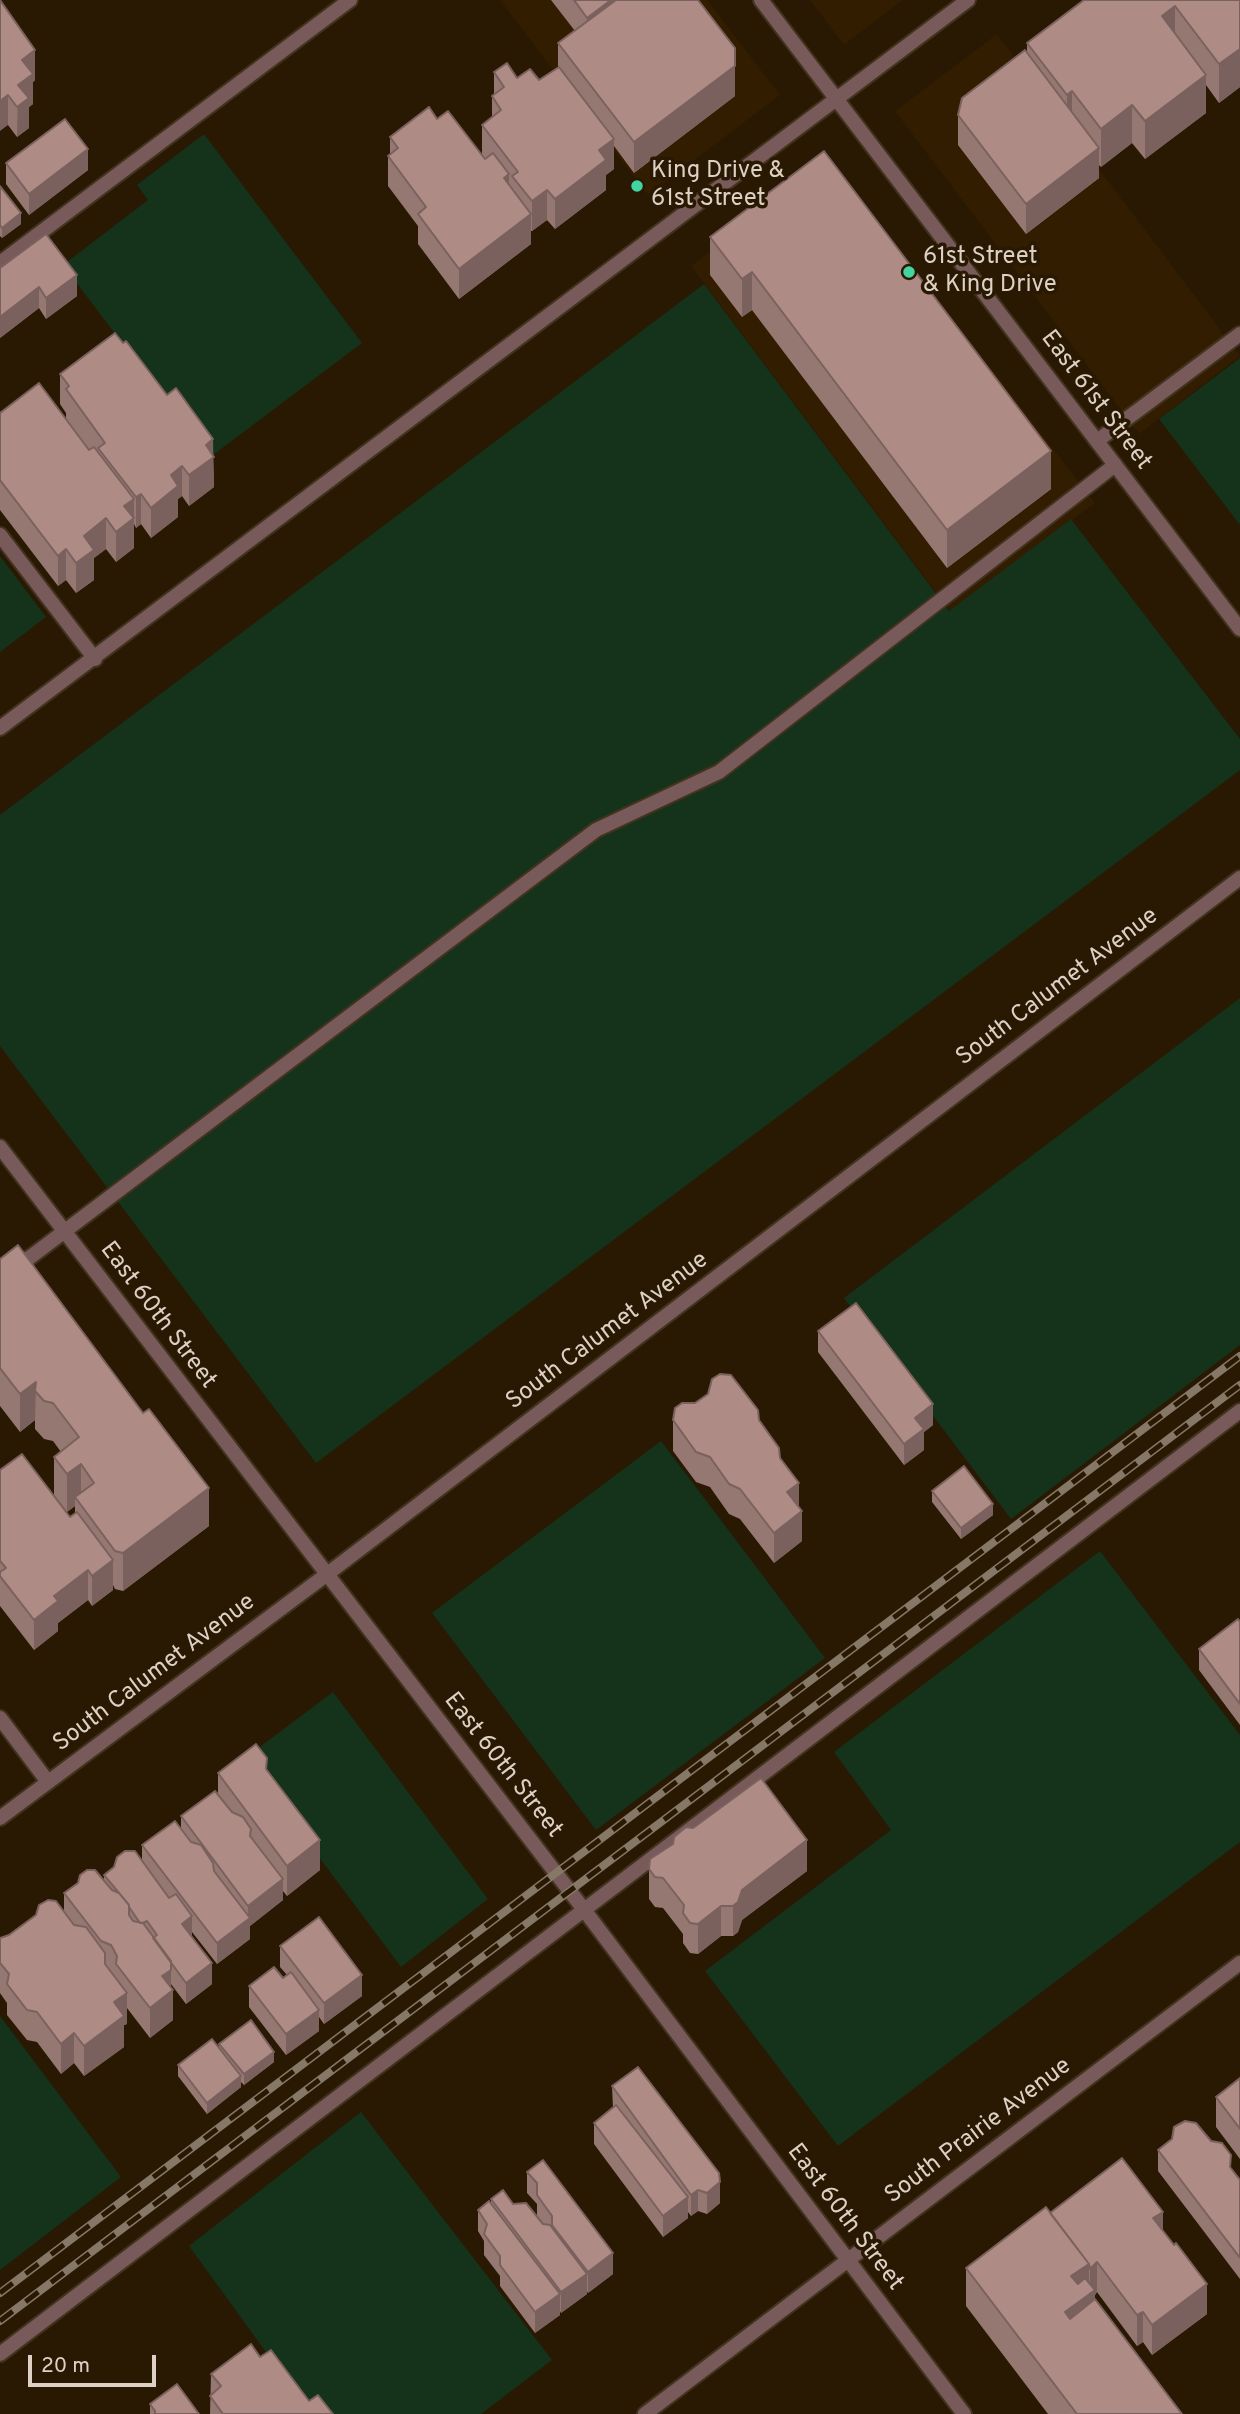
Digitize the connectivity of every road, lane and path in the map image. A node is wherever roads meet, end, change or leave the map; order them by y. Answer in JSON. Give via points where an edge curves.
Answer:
{"nodes":[{"id":1,"x":350,"y":0,"type":"edge"},
{"id":2,"x":761,"y":0,"type":"edge"},
{"id":3,"x":968,"y":0,"type":"edge"},
{"id":4,"x":836,"y":99,"type":"junction"},
{"id":5,"x":0,"y":263,"type":"edge"},
{"id":6,"x":1240,"y":334,"type":"edge"},
{"id":7,"x":1097,"y":441,"type":"junction"},
{"id":8,"x":1115,"y":465,"type":"junction"},
{"id":9,"x":0,"y":535,"type":"edge"},
{"id":10,"x":1240,"y":629,"type":"edge"},
{"id":11,"x":95,"y":659,"type":"junction"},
{"id":12,"x":0,"y":728,"type":"edge"},
{"id":13,"x":1240,"y":878,"type":"edge"},
{"id":14,"x":0,"y":1147,"type":"edge"},
{"id":15,"x":64,"y":1231,"type":"junction"},
{"id":16,"x":0,"y":1280,"type":"edge"},
{"id":17,"x":1240,"y":1411,"type":"edge"},
{"id":18,"x":326,"y":1575,"type":"junction"},
{"id":19,"x":0,"y":1718,"type":"edge"},
{"id":20,"x":48,"y":1782,"type":"junction"},
{"id":21,"x":0,"y":1818,"type":"edge"},
{"id":22,"x":585,"y":1911,"type":"junction"},
{"id":23,"x":1240,"y":1963,"type":"edge"},
{"id":24,"x":848,"y":2260,"type":"junction"},
{"id":25,"x":0,"y":2354,"type":"edge"},
{"id":26,"x":645,"y":2414,"type":"edge"},
{"id":27,"x":964,"y":2414,"type":"edge"}],
"edges":[{"from":1,"to":5,"type":"street"},
{"from":2,"to":4,"type":"street","name":"East 61st Street"},
{"from":3,"to":4,"type":"street"},
{"from":4,"to":7,"type":"street","name":"East 61st Street"},
{"from":4,"to":11,"type":"street"},
{"from":6,"to":7,"type":"street"},
{"from":7,"to":8,"type":"street","name":"East 61st Street"},
{"from":8,"to":10,"type":"street","name":"East 61st Street"},
{"from":8,"to":15,"type":"street","via":[[719,772],[596,830]]},
{"from":9,"to":11,"type":"street"},
{"from":11,"to":12,"type":"street"},
{"from":13,"to":18,"type":"street","name":"South Calumet Avenue"},
{"from":14,"to":15,"type":"street","name":"East 60th Street"},
{"from":15,"to":16,"type":"street"},
{"from":15,"to":18,"type":"street","name":"East 60th Street"},
{"from":17,"to":22,"type":"street"},
{"from":18,"to":20,"type":"street","name":"South Calumet Avenue"},
{"from":18,"to":22,"type":"street","name":"East 60th Street"},
{"from":19,"to":20,"type":"street"},
{"from":20,"to":21,"type":"street","name":"South Calumet Avenue"},
{"from":22,"to":24,"type":"street","name":"East 60th Street"},
{"from":22,"to":25,"type":"street"},
{"from":23,"to":24,"type":"street","name":"South Prairie Avenue"},
{"from":24,"to":26,"type":"street","name":"South Prairie Avenue"},
{"from":24,"to":27,"type":"street","name":"East 60th Street"}]}
